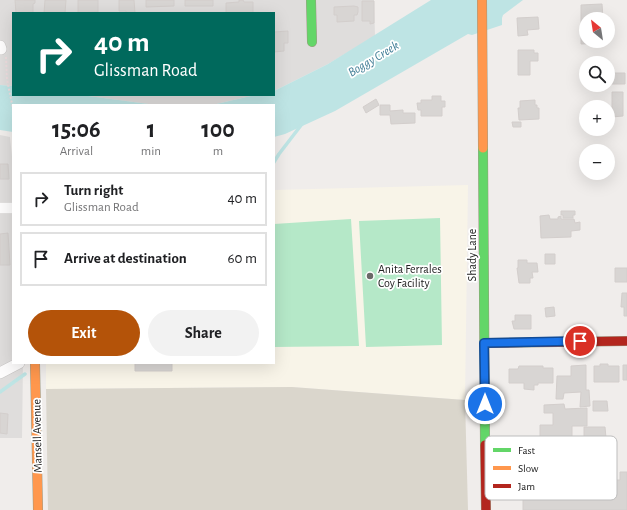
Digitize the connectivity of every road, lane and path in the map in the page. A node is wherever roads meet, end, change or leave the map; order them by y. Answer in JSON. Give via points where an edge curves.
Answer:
{"nodes":[{"id":1,"x":311,"y":0,"type":"edge"},
{"id":2,"x":482,"y":0,"type":"edge"},
{"id":3,"x":312,"y":42,"type":"dead end"},
{"id":4,"x":0,"y":48,"type":"edge"},
{"id":5,"x":12,"y":104,"type":"edge"},
{"id":6,"x":0,"y":208,"type":"edge"},
{"id":7,"x":12,"y":208,"type":"edge"},
{"id":8,"x":627,"y":341,"type":"edge"},
{"id":9,"x":484,"y":343,"type":"junction"},
{"id":10,"x":17,"y":364,"type":"edge"},
{"id":11,"x":35,"y":364,"type":"edge"},
{"id":12,"x":0,"y":373,"type":"edge"},
{"id":13,"x":485,"y":436,"type":"edge"},
{"id":14,"x":486,"y":500,"type":"edge"},
{"id":15,"x":38,"y":510,"type":"edge"},
{"id":16,"x":486,"y":510,"type":"edge"}],
"edges":[{"from":1,"to":3,"type":"street"},
{"from":2,"to":9,"type":"street","name":"Shady Lane"},
{"from":4,"to":5,"type":"path","via":[[6,55]]},
{"from":6,"to":7,"type":"street"},
{"from":8,"to":9,"type":"street"},
{"from":9,"to":13,"type":"street","name":"Shady Lane"},
{"from":10,"to":12,"type":"street"},
{"from":11,"to":15,"type":"street","name":"Mansell Avenue"},
{"from":14,"to":16,"type":"street","name":"Shady Lane"}]}
